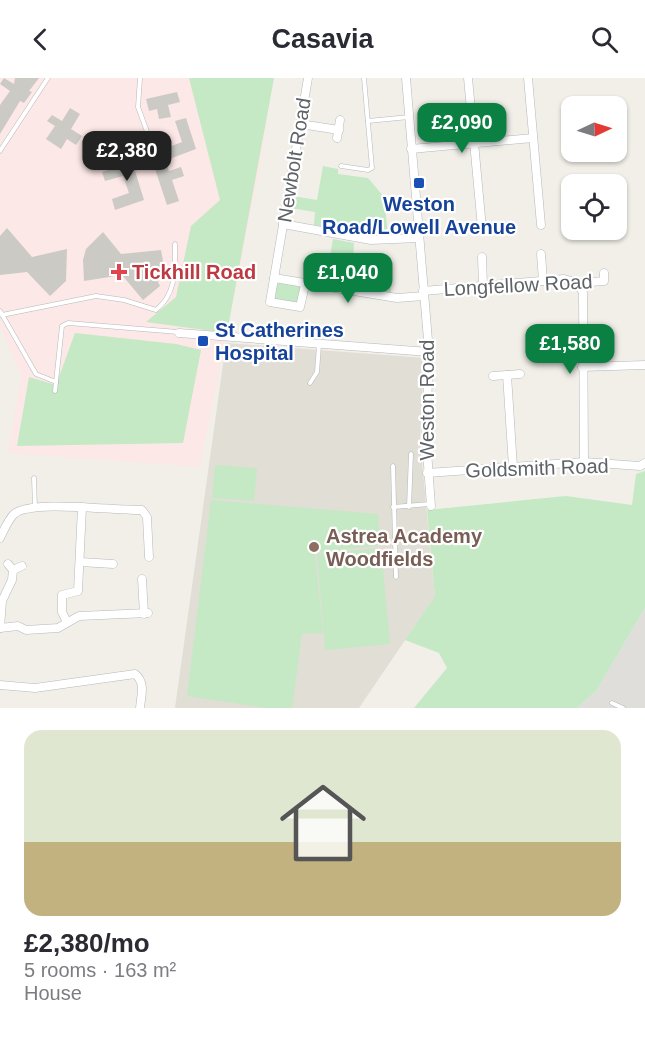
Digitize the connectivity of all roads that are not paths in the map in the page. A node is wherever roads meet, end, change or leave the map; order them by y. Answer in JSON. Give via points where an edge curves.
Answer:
{"nodes":[{"id":1,"x":48,"y":78,"type":"edge"},
{"id":2,"x":140,"y":78,"type":"edge"},
{"id":3,"x":308,"y":78,"type":"edge"},
{"id":4,"x":364,"y":78,"type":"edge"},
{"id":5,"x":406,"y":78,"type":"edge"},
{"id":6,"x":468,"y":78,"type":"edge"},
{"id":7,"x":528,"y":78,"type":"edge"},
{"id":8,"x":409,"y":117,"type":"junction"},
{"id":9,"x":340,"y":120,"type":"dead end"},
{"id":10,"x":368,"y":121,"type":"junction"},
{"id":11,"x":300,"y":124,"type":"junction"},
{"id":12,"x":533,"y":138,"type":"junction"},
{"id":13,"x":474,"y":144,"type":"junction"},
{"id":14,"x":411,"y":149,"type":"junction"},
{"id":15,"x":0,"y":151,"type":"edge"},
{"id":16,"x":164,"y":156,"type":"dead end"},
{"id":17,"x":157,"y":159,"type":"junction"},
{"id":18,"x":143,"y":164,"type":"dead end"},
{"id":19,"x":341,"y":166,"type":"dead end"},
{"id":20,"x":283,"y":224,"type":"junction"},
{"id":21,"x":541,"y":225,"type":"dead end"},
{"id":22,"x":482,"y":228,"type":"dead end"},
{"id":23,"x":419,"y":238,"type":"junction"},
{"id":24,"x":175,"y":244,"type":"dead end"},
{"id":25,"x":541,"y":254,"type":"dead end"},
{"id":26,"x":482,"y":257,"type":"dead end"},
{"id":27,"x":604,"y":273,"type":"dead end"},
{"id":28,"x":274,"y":278,"type":"junction"},
{"id":29,"x":543,"y":281,"type":"junction"},
{"id":30,"x":578,"y":283,"type":"junction"},
{"id":31,"x":305,"y":285,"type":"junction"},
{"id":32,"x":483,"y":286,"type":"junction"},
{"id":33,"x":424,"y":294,"type":"junction"},
{"id":34,"x":1,"y":313,"type":"edge"},
{"id":35,"x":179,"y":333,"type":"joint"},
{"id":36,"x":319,"y":344,"type":"junction"},
{"id":37,"x":429,"y":352,"type":"junction"},
{"id":38,"x":645,"y":365,"type":"edge"},
{"id":39,"x":582,"y":367,"type":"junction"},
{"id":40,"x":520,"y":374,"type":"dead end"},
{"id":41,"x":507,"y":375,"type":"junction"},
{"id":42,"x":493,"y":376,"type":"dead end"},
{"id":43,"x":56,"y":382,"type":"junction"},
{"id":44,"x":310,"y":383,"type":"dead end"},
{"id":45,"x":56,"y":391,"type":"dead end"},
{"id":46,"x":411,"y":454,"type":"dead end"},
{"id":47,"x":584,"y":462,"type":"junction"},
{"id":48,"x":645,"y":463,"type":"edge"},
{"id":49,"x":393,"y":466,"type":"dead end"},
{"id":50,"x":513,"y":467,"type":"junction"},
{"id":51,"x":428,"y":473,"type":"junction"},
{"id":52,"x":34,"y":478,"type":"dead end"},
{"id":53,"x":431,"y":505,"type":"joint"},
{"id":54,"x":35,"y":507,"type":"junction"},
{"id":55,"x":82,"y":507,"type":"junction"},
{"id":56,"x":392,"y":507,"type":"junction"},
{"id":57,"x":409,"y":507,"type":"junction"},
{"id":58,"x":0,"y":538,"type":"edge"},
{"id":59,"x":149,"y":557,"type":"dead end"},
{"id":60,"x":80,"y":562,"type":"junction"},
{"id":61,"x":114,"y":564,"type":"dead end"},
{"id":62,"x":22,"y":566,"type":"dead end"},
{"id":63,"x":396,"y":577,"type":"dead end"},
{"id":64,"x":142,"y":579,"type":"dead end"},
{"id":65,"x":1,"y":600,"type":"edge"},
{"id":66,"x":67,"y":622,"type":"junction"},
{"id":67,"x":0,"y":628,"type":"edge"},
{"id":68,"x":0,"y":685,"type":"edge"},
{"id":69,"x":612,"y":703,"type":"dead end"},
{"id":70,"x":140,"y":708,"type":"edge"},
{"id":71,"x":623,"y":708,"type":"edge"}],
"edges":[{"from":1,"to":15,"type":"lane"},
{"from":2,"to":17,"type":"lane","via":[[138,107]]},
{"from":3,"to":11,"type":"street","name":"Newbolt Road"},
{"from":4,"to":10,"type":"lane"},
{"from":5,"to":8,"type":"street","name":"Weston Road"},
{"from":6,"to":13,"type":"street"},
{"from":7,"to":12,"type":"street"},
{"from":8,"to":10,"type":"lane"},
{"from":8,"to":14,"type":"street","name":"Weston Road"},
{"from":9,"to":11,"type":"street","via":[[338,134]]},
{"from":10,"to":19,"type":"lane","via":[[372,168]]},
{"from":11,"to":20,"type":"street","name":"Newbolt Road"},
{"from":12,"to":13,"type":"street"},
{"from":12,"to":21,"type":"street"},
{"from":13,"to":14,"type":"street"},
{"from":13,"to":22,"type":"street"},
{"from":14,"to":23,"type":"street","name":"Weston Road"},
{"from":16,"to":17,"type":"lane"},
{"from":17,"to":18,"type":"lane"},
{"from":20,"to":23,"type":"street","via":[[371,240]]},
{"from":20,"to":28,"type":"street","name":"Newbolt Road"},
{"from":23,"to":33,"type":"street","name":"Weston Road"},
{"from":24,"to":34,"type":"lane","via":[[173,285],[156,310],[96,296]]},
{"from":25,"to":29,"type":"street"},
{"from":26,"to":32,"type":"street"},
{"from":27,"to":30,"type":"street","name":"Longfellow Road","via":[[604,281]]},
{"from":28,"to":31,"type":"street","name":"Longfellow Road"},
{"from":28,"to":31,"type":"street","name":"Newbolt Road","via":[[272,303],[300,307]]},
{"from":29,"to":30,"type":"street","name":"Longfellow Road","via":[[564,279]]},
{"from":29,"to":32,"type":"street","name":"Longfellow Road"},
{"from":30,"to":39,"type":"street","via":[[583,293]]},
{"from":31,"to":33,"type":"street","name":"Longfellow Road","via":[[397,298]]},
{"from":32,"to":33,"type":"street","name":"Longfellow Road"},
{"from":33,"to":37,"type":"street","name":"Weston Road"},
{"from":34,"to":43,"type":"lane","via":[[36,375]]},
{"from":35,"to":36,"type":"street"},
{"from":35,"to":43,"type":"lane","via":[[68,323],[61,331]]},
{"from":36,"to":37,"type":"street"},
{"from":36,"to":44,"type":"lane","via":[[317,372]]},
{"from":37,"to":51,"type":"street","name":"Weston Road"},
{"from":38,"to":39,"type":"street"},
{"from":39,"to":47,"type":"street"},
{"from":40,"to":41,"type":"street"},
{"from":41,"to":42,"type":"street"},
{"from":41,"to":50,"type":"street"},
{"from":43,"to":45,"type":"lane"},
{"from":46,"to":57,"type":"lane"},
{"from":47,"to":48,"type":"street","name":"Goldsmith Road","via":[[640,466]]},
{"from":47,"to":50,"type":"street","name":"Goldsmith Road"},
{"from":49,"to":56,"type":"lane"},
{"from":50,"to":51,"type":"street","name":"Goldsmith Road"},
{"from":51,"to":53,"type":"street","name":"Weston Road"},
{"from":52,"to":54,"type":"lane"},
{"from":53,"to":57,"type":"lane"},
{"from":54,"to":55,"type":"street"},
{"from":54,"to":58,"type":"street","via":[[15,513]]},
{"from":55,"to":59,"type":"street","via":[[145,512]]},
{"from":55,"to":60,"type":"street"},
{"from":56,"to":57,"type":"lane"},
{"from":56,"to":63,"type":"lane"},
{"from":60,"to":61,"type":"street"},
{"from":60,"to":66,"type":"street","via":[[78,591],[62,595],[62,612]]},
{"from":62,"to":65,"type":"street","via":[[10,567],[12,580]]},
{"from":64,"to":66,"type":"street","via":[[146,614],[79,616]]},
{"from":65,"to":67,"type":"street"},
{"from":66,"to":67,"type":"street","via":[[58,628]]},
{"from":68,"to":70,"type":"street","via":[[34,688],[135,674],[143,686]]},
{"from":69,"to":71,"type":"lane"}]}
